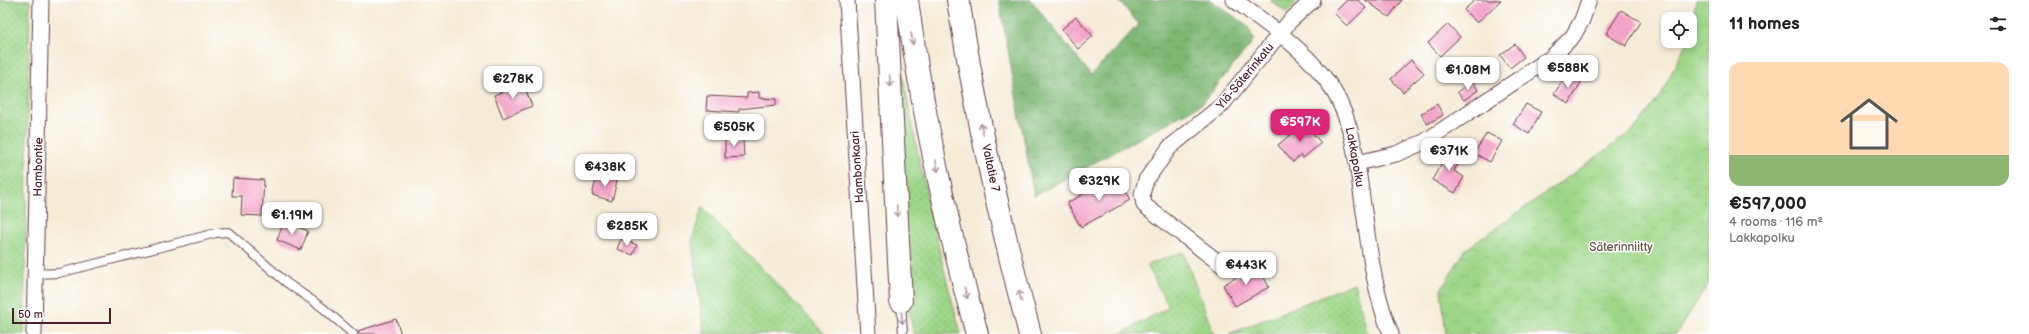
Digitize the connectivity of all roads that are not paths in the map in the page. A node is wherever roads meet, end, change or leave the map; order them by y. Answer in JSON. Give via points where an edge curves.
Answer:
{"nodes":[{"id":1,"x":41,"y":0,"type":"edge"},
{"id":2,"x":847,"y":0,"type":"edge"},
{"id":3,"x":886,"y":0,"type":"edge"},
{"id":4,"x":907,"y":0,"type":"edge"},
{"id":5,"x":958,"y":0,"type":"edge"},
{"id":6,"x":1234,"y":0,"type":"edge"},
{"id":7,"x":1313,"y":0,"type":"edge"},
{"id":8,"x":1589,"y":0,"type":"edge"},
{"id":9,"x":1280,"y":34,"type":"junction"},
{"id":10,"x":1357,"y":163,"type":"junction"},
{"id":11,"x":1222,"y":265,"type":"dead end"},
{"id":12,"x":36,"y":274,"type":"junction"},
{"id":13,"x":901,"y":301,"type":"joint"},
{"id":14,"x":34,"y":334,"type":"edge"},
{"id":15,"x":353,"y":334,"type":"edge"},
{"id":16,"x":868,"y":334,"type":"edge"},
{"id":17,"x":903,"y":334,"type":"edge"},
{"id":18,"x":977,"y":334,"type":"edge"},
{"id":19,"x":1030,"y":334,"type":"edge"},
{"id":20,"x":1391,"y":334,"type":"edge"}],
"edges":[{"from":1,"to":12,"type":"street","name":"Hambontie"},
{"from":2,"to":16,"type":"street","name":"Hambonkaari"},
{"from":3,"to":13,"type":"highway","one_way":true},
{"from":4,"to":18,"type":"highway","one_way":true,"via":[[913,48],[955,254]]},
{"from":19,"to":5,"type":"highway","name":"Valtatie 7","one_way":true,"via":[[1008,252]]},
{"from":6,"to":9,"type":"street","name":"Lakkapolku"},
{"from":7,"to":9,"type":"street","name":"Ylä-Säterinkatu"},
{"from":8,"to":10,"type":"street","via":[[1573,36],[1552,57],[1424,142],[1396,154]]},
{"from":9,"to":10,"type":"street","name":"Lakkapolku","via":[[1312,63],[1334,91],[1347,118]]},
{"from":9,"to":11,"type":"street","name":"Ylä-Säterinkatu","via":[[1221,106],[1170,147],[1146,180],[1142,194],[1144,205]]},
{"from":10,"to":20,"type":"street","name":"Lakkapolku","via":[[1376,287]]},
{"from":12,"to":14,"type":"street","name":"Hambontie"},
{"from":12,"to":15,"type":"lane","via":[[59,273],[228,232],[287,283]]},
{"from":13,"to":17,"type":"lane","one_way":true}]}
